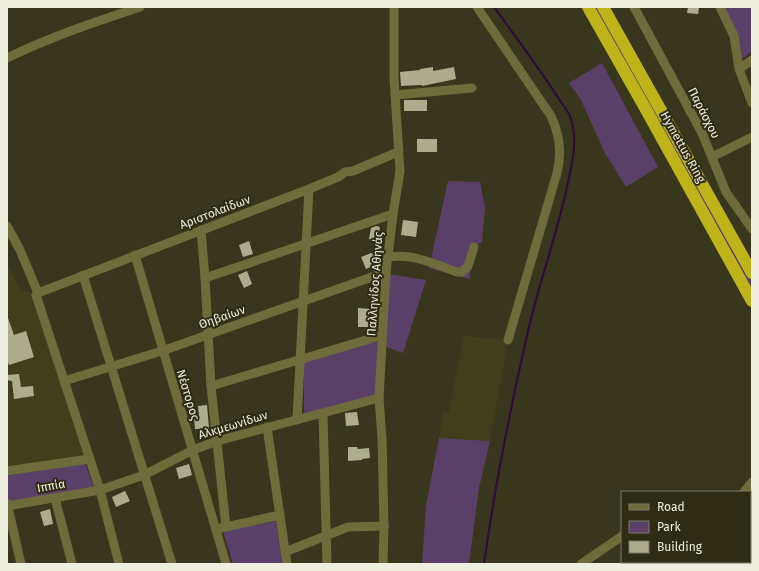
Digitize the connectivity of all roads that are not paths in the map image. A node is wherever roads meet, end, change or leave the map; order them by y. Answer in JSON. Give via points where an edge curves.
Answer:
{"nodes":[{"id":1,"x":140,"y":7,"type":"edge"},
{"id":2,"x":394,"y":7,"type":"edge"},
{"id":3,"x":477,"y":7,"type":"edge"},
{"id":4,"x":588,"y":7,"type":"edge"},
{"id":5,"x":603,"y":7,"type":"edge"},
{"id":6,"x":634,"y":7,"type":"edge"},
{"id":7,"x":720,"y":7,"type":"edge"},
{"id":8,"x":7,"y":58,"type":"edge"},
{"id":9,"x":752,"y":60,"type":"edge"},
{"id":10,"x":739,"y":69,"type":"junction"},
{"id":11,"x":472,"y":88,"type":"dead end"},
{"id":12,"x":395,"y":95,"type":"junction"},
{"id":13,"x":752,"y":102,"type":"edge"},
{"id":14,"x":752,"y":137,"type":"edge"},
{"id":15,"x":398,"y":152,"type":"junction"},
{"id":16,"x":712,"y":157,"type":"junction"},
{"id":17,"x":309,"y":189,"type":"junction"},
{"id":18,"x":393,"y":214,"type":"junction"},
{"id":19,"x":7,"y":226,"type":"edge"},
{"id":20,"x":752,"y":229,"type":"edge"},
{"id":21,"x":201,"y":230,"type":"junction"},
{"id":22,"x":305,"y":244,"type":"junction"},
{"id":23,"x":474,"y":247,"type":"dead end"},
{"id":24,"x":135,"y":255,"type":"junction"},
{"id":25,"x":388,"y":257,"type":"junction"},
{"id":26,"x":386,"y":272,"type":"junction"},
{"id":27,"x":752,"y":273,"type":"edge"},
{"id":28,"x":83,"y":275,"type":"junction"},
{"id":29,"x":206,"y":278,"type":"junction"},
{"id":30,"x":38,"y":293,"type":"junction"},
{"id":31,"x":752,"y":301,"type":"edge"},
{"id":32,"x":302,"y":302,"type":"junction"},
{"id":33,"x":208,"y":335,"type":"junction"},
{"id":34,"x":383,"y":335,"type":"junction"},
{"id":35,"x":508,"y":340,"type":"dead end"},
{"id":36,"x":162,"y":351,"type":"junction"},
{"id":37,"x":300,"y":360,"type":"junction"},
{"id":38,"x":112,"y":367,"type":"junction"},
{"id":39,"x":64,"y":381,"type":"junction"},
{"id":40,"x":211,"y":386,"type":"junction"},
{"id":41,"x":379,"y":398,"type":"junction"},
{"id":42,"x":323,"y":414,"type":"junction"},
{"id":43,"x":297,"y":420,"type":"junction"},
{"id":44,"x":267,"y":427,"type":"junction"},
{"id":45,"x":217,"y":441,"type":"junction"},
{"id":46,"x":193,"y":450,"type":"junction"},
{"id":47,"x":89,"y":459,"type":"junction"},
{"id":48,"x":7,"y":471,"type":"edge"},
{"id":49,"x":144,"y":475,"type":"junction"},
{"id":50,"x":752,"y":482,"type":"edge"},
{"id":51,"x":100,"y":490,"type":"junction"},
{"id":52,"x":745,"y":491,"type":"edge"},
{"id":53,"x":56,"y":498,"type":"junction"},
{"id":54,"x":7,"y":505,"type":"edge"},
{"id":55,"x":280,"y":515,"type":"junction"},
{"id":56,"x":384,"y":526,"type":"junction"},
{"id":57,"x":226,"y":527,"type":"junction"},
{"id":58,"x":216,"y":529,"type":"junction"},
{"id":59,"x":326,"y":535,"type":"junction"},
{"id":60,"x":621,"y":537,"type":"edge"},
{"id":61,"x":285,"y":552,"type":"junction"},
{"id":62,"x":21,"y":564,"type":"edge"},
{"id":63,"x":72,"y":564,"type":"edge"},
{"id":64,"x":120,"y":564,"type":"edge"},
{"id":65,"x":172,"y":564,"type":"edge"},
{"id":66,"x":226,"y":564,"type":"edge"},
{"id":67,"x":287,"y":564,"type":"edge"},
{"id":68,"x":327,"y":564,"type":"edge"},
{"id":69,"x":383,"y":564,"type":"edge"},
{"id":70,"x":581,"y":564,"type":"edge"}],
"edges":[{"from":1,"to":8,"type":"street","via":[[29,47]]},
{"from":2,"to":12,"type":"street","name":"Παλληνίδος Αθηνάς"},
{"from":3,"to":35,"type":"street","via":[[551,116],[559,141],[560,158],[557,173]]},
{"from":4,"to":31,"type":"highway","name":"Hymettus Ring"},
{"from":5,"to":27,"type":"highway","name":"Hymettus Ring"},
{"from":6,"to":16,"type":"street","name":"Παράσχου","via":[[699,127]]},
{"from":7,"to":10,"type":"street","via":[[734,36]]},
{"from":9,"to":10,"type":"street"},
{"from":10,"to":13,"type":"street"},
{"from":11,"to":12,"type":"street"},
{"from":12,"to":15,"type":"street","name":"Παλληνίδος Αθηνάς"},
{"from":14,"to":16,"type":"street"},
{"from":15,"to":17,"type":"street","name":"Αριστολαίδων"},
{"from":15,"to":18,"type":"street","name":"Παλληνίδος Αθηνάς","via":[[400,171]]},
{"from":16,"to":20,"type":"street","name":"Παράσχου","via":[[726,192]]},
{"from":17,"to":21,"type":"street","name":"Αριστολαίδων"},
{"from":17,"to":22,"type":"street"},
{"from":18,"to":22,"type":"street"},
{"from":18,"to":25,"type":"street","name":"Παλληνίδος Αθηνάς"},
{"from":19,"to":30,"type":"street"},
{"from":21,"to":24,"type":"street","name":"Αριστολαίδων"},
{"from":21,"to":29,"type":"street","name":"Νέστορος"},
{"from":22,"to":29,"type":"street"},
{"from":22,"to":32,"type":"street"},
{"from":23,"to":25,"type":"street","via":[[468,266],[462,272],[414,257]]},
{"from":24,"to":28,"type":"street","name":"Αριστολαίδων"},
{"from":24,"to":36,"type":"street","name":"Νέστορος"},
{"from":25,"to":26,"type":"street","name":"Παλληνίδος Αθηνάς"},
{"from":26,"to":32,"type":"street","name":"Θηβαίων"},
{"from":26,"to":34,"type":"street","name":"Παλληνίδος Αθηνάς"},
{"from":28,"to":30,"type":"street","name":"Αριστολαίδων"},
{"from":28,"to":38,"type":"street"},
{"from":29,"to":33,"type":"street","name":"Νέστορος"},
{"from":30,"to":39,"type":"street","via":[[36,295]]},
{"from":32,"to":33,"type":"street","name":"Θηβαίων"},
{"from":32,"to":37,"type":"street"},
{"from":33,"to":36,"type":"street","name":"Θηβαίων"},
{"from":33,"to":40,"type":"street","name":"Νέστορος"},
{"from":34,"to":37,"type":"street"},
{"from":34,"to":41,"type":"street","name":"Παλληνίδος Αθηνάς"},
{"from":36,"to":38,"type":"street","name":"Θηβαίων"},
{"from":36,"to":46,"type":"street","name":"Νέστορος"},
{"from":37,"to":40,"type":"street"},
{"from":37,"to":43,"type":"street"},
{"from":38,"to":39,"type":"street","name":"Θηβαίων"},
{"from":38,"to":49,"type":"street"},
{"from":39,"to":47,"type":"street"},
{"from":40,"to":45,"type":"street","name":"Νέστορος"},
{"from":41,"to":42,"type":"street","name":"Αλκμεωνίδων"},
{"from":41,"to":56,"type":"street","name":"Παλληνίδος Αθηνάς"},
{"from":42,"to":43,"type":"street","name":"Αλκμεωνίδων"},
{"from":42,"to":59,"type":"street"},
{"from":43,"to":44,"type":"street","name":"Αλκμεωνίδων"},
{"from":44,"to":45,"type":"street","name":"Αλκμεωνίδων"},
{"from":44,"to":55,"type":"street"},
{"from":45,"to":46,"type":"street","name":"Αλκμεωνίδων"},
{"from":45,"to":57,"type":"street","name":"Νέστορος"},
{"from":46,"to":49,"type":"street","name":"Αλκμεωνίδων"},
{"from":46,"to":58,"type":"street","name":"Νέστορος"},
{"from":47,"to":48,"type":"street"},
{"from":47,"to":51,"type":"street"},
{"from":49,"to":51,"type":"street","name":"Αλκμεωνίδων"},
{"from":49,"to":65,"type":"street"},
{"from":50,"to":52,"type":"street"},
{"from":51,"to":53,"type":"street","name":"Ιππία"},
{"from":51,"to":64,"type":"street"},
{"from":53,"to":54,"type":"street","name":"Ιππία"},
{"from":53,"to":63,"type":"street"},
{"from":54,"to":62,"type":"street"},
{"from":55,"to":57,"type":"street"},
{"from":55,"to":61,"type":"street"},
{"from":56,"to":59,"type":"street","via":[[348,527]]},
{"from":56,"to":69,"type":"street","name":"Παλληνίδος Αθηνάς"},
{"from":57,"to":58,"type":"street"},
{"from":58,"to":66,"type":"street","name":"Νέστορος"},
{"from":59,"to":61,"type":"street"},
{"from":59,"to":68,"type":"street"},
{"from":60,"to":70,"type":"street"},
{"from":61,"to":67,"type":"street"}]}
